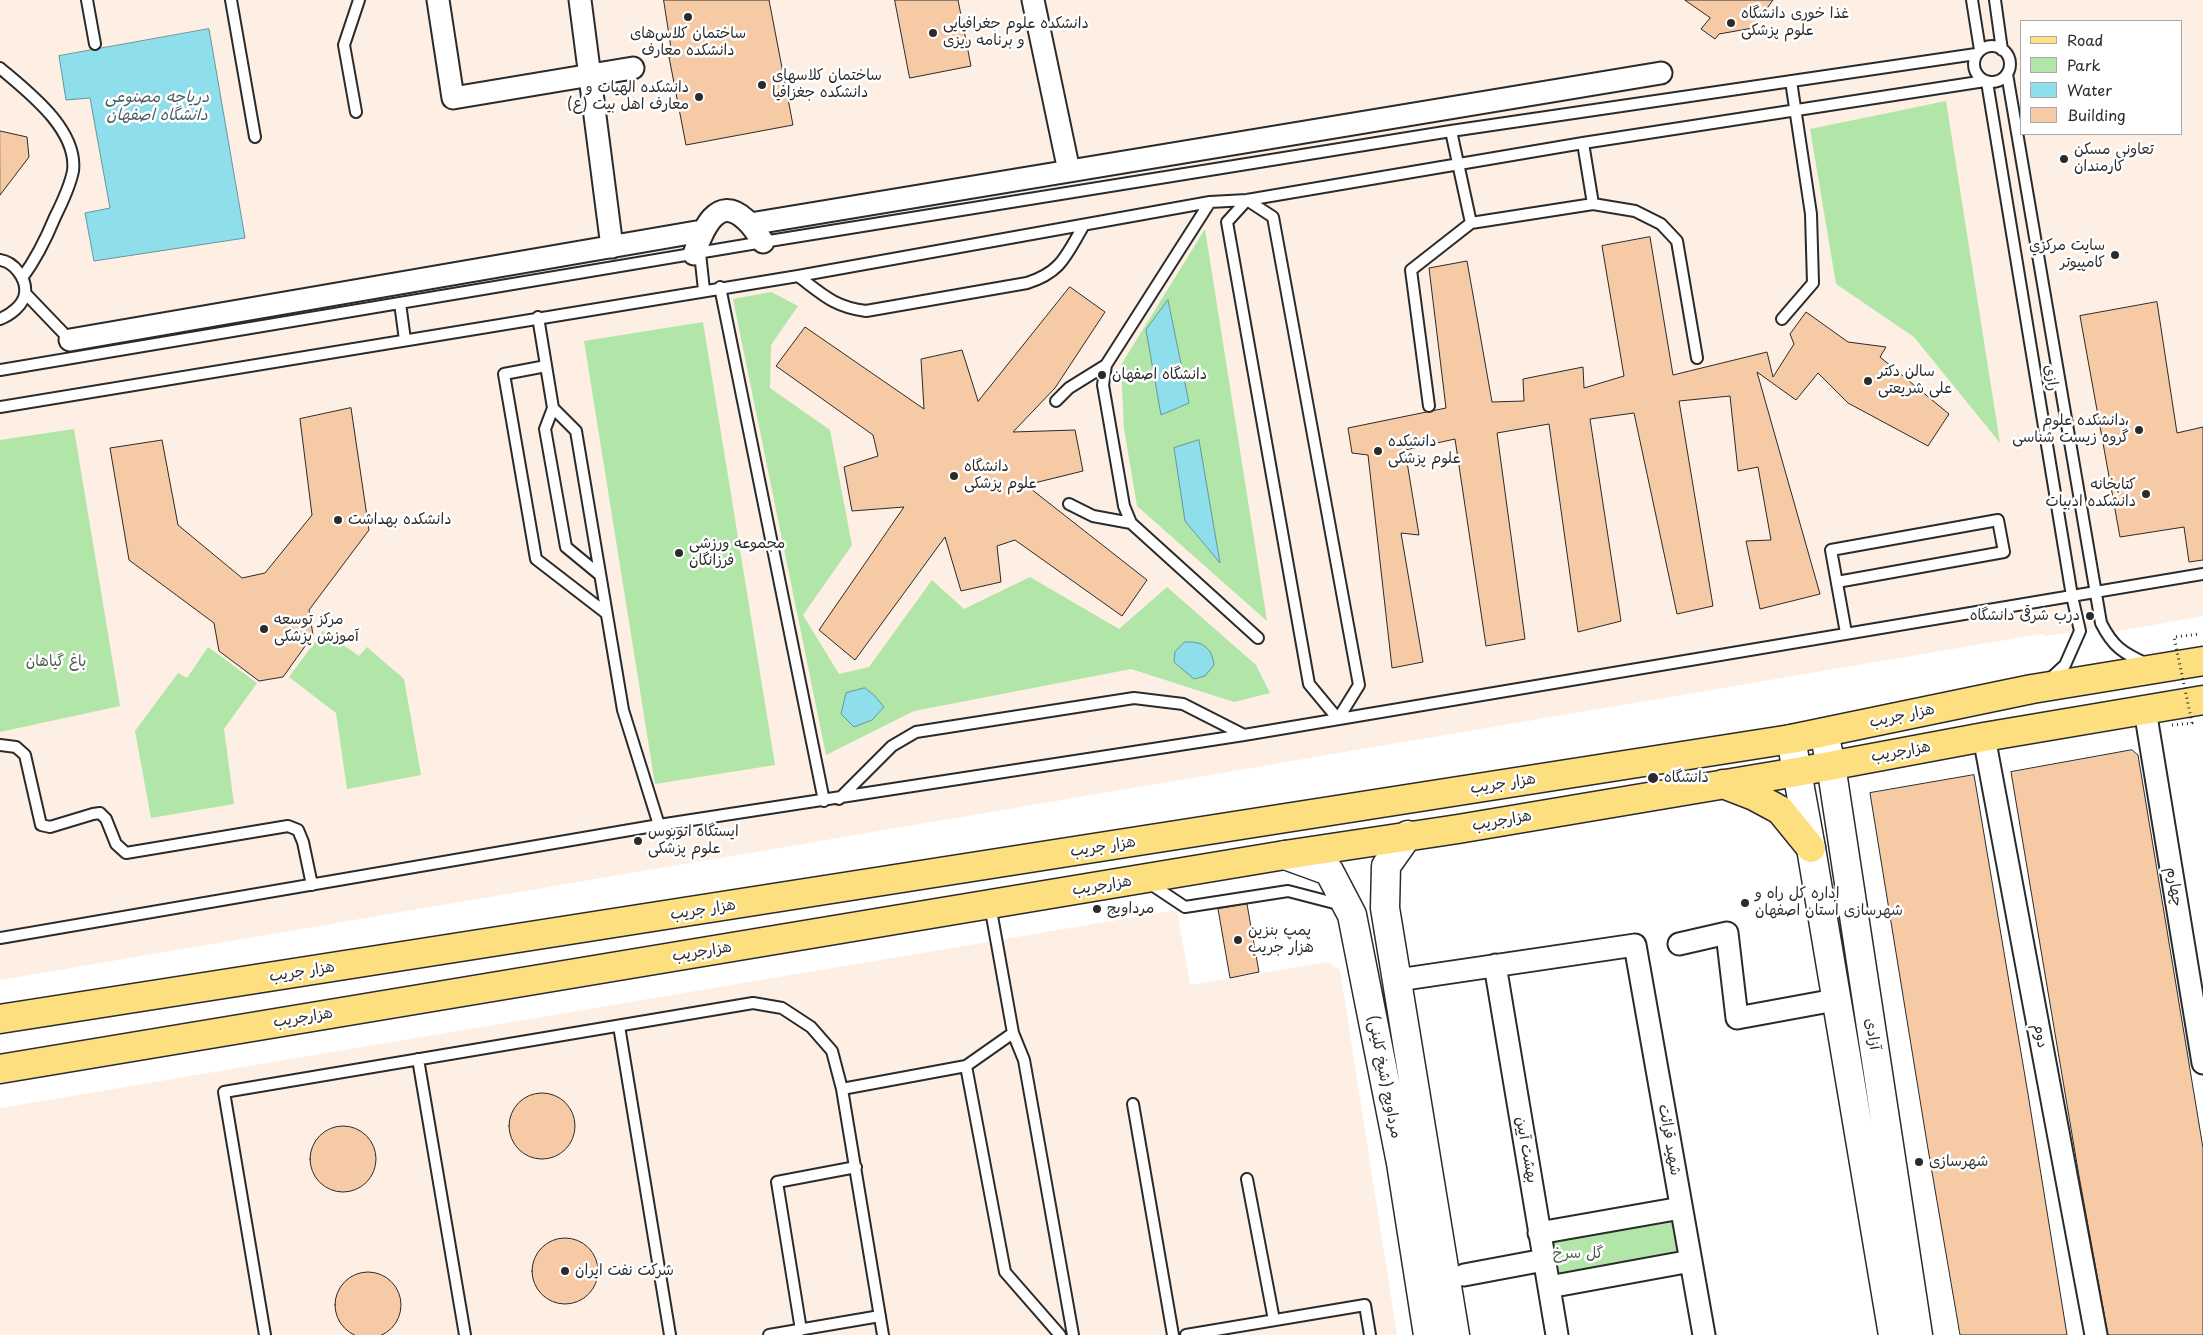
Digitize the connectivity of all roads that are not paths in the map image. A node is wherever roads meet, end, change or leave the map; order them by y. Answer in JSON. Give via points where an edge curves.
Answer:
{"nodes":[{"id":1,"x":87,"y":0,"type":"edge"},
{"id":2,"x":231,"y":0,"type":"edge"},
{"id":3,"x":359,"y":0,"type":"edge"},
{"id":4,"x":438,"y":0,"type":"edge"},
{"id":5,"x":580,"y":0,"type":"edge"},
{"id":6,"x":1033,"y":0,"type":"edge"},
{"id":7,"x":1972,"y":0,"type":"edge"},
{"id":8,"x":1995,"y":0,"type":"edge"},
{"id":9,"x":95,"y":44,"type":"dead end"},
{"id":10,"x":2002,"y":50,"type":"junction"},
{"id":11,"x":1978,"y":52,"type":"junction"},
{"id":12,"x":0,"y":68,"type":"edge"},
{"id":13,"x":634,"y":68,"type":"dead end"},
{"id":14,"x":1660,"y":72,"type":"dead end"},
{"id":15,"x":2007,"y":74,"type":"junction"},
{"id":16,"x":590,"y":75,"type":"junction"},
{"id":17,"x":1791,"y":80,"type":"junction"},
{"id":18,"x":1986,"y":81,"type":"junction"},
{"id":19,"x":1796,"y":111,"type":"junction"},
{"id":20,"x":356,"y":112,"type":"dead end"},
{"id":21,"x":1451,"y":131,"type":"junction"},
{"id":22,"x":255,"y":137,"type":"dead end"},
{"id":23,"x":1583,"y":143,"type":"junction"},
{"id":24,"x":1457,"y":164,"type":"junction"},
{"id":25,"x":1069,"y":171,"type":"junction"},
{"id":26,"x":1247,"y":200,"type":"junction"},
{"id":27,"x":1210,"y":202,"type":"junction"},
{"id":28,"x":1593,"y":204,"type":"junction"},
{"id":29,"x":750,"y":224,"type":"junction"},
{"id":30,"x":1471,"y":224,"type":"junction"},
{"id":31,"x":1084,"y":225,"type":"junction"},
{"id":32,"x":702,"y":232,"type":"junction"},
{"id":33,"x":763,"y":242,"type":"junction"},
{"id":34,"x":612,"y":246,"type":"junction"},
{"id":35,"x":697,"y":253,"type":"junction"},
{"id":36,"x":0,"y":260,"type":"edge"},
{"id":37,"x":798,"y":276,"type":"junction"},
{"id":38,"x":22,"y":278,"type":"junction"},
{"id":39,"x":720,"y":287,"type":"junction"},
{"id":40,"x":704,"y":290,"type":"junction"},
{"id":41,"x":25,"y":293,"type":"junction"},
{"id":42,"x":400,"y":304,"type":"junction"},
{"id":43,"x":538,"y":317,"type":"junction"},
{"id":44,"x":0,"y":319,"type":"edge"},
{"id":45,"x":1782,"y":319,"type":"dead end"},
{"id":46,"x":70,"y":340,"type":"junction"},
{"id":47,"x":405,"y":340,"type":"junction"},
{"id":48,"x":105,"y":353,"type":"junction"},
{"id":49,"x":1698,"y":358,"type":"dead end"},
{"id":50,"x":1106,"y":365,"type":"junction"},
{"id":51,"x":546,"y":366,"type":"junction"},
{"id":52,"x":0,"y":370,"type":"edge"},
{"id":53,"x":1056,"y":401,"type":"dead end"},
{"id":54,"x":0,"y":406,"type":"edge"},
{"id":55,"x":1429,"y":406,"type":"dead end"},
{"id":56,"x":553,"y":408,"type":"junction"},
{"id":57,"x":1069,"y":504,"type":"dead end"},
{"id":58,"x":1131,"y":523,"type":"junction"},
{"id":59,"x":2203,"y":574,"type":"edge"},
{"id":60,"x":600,"y":575,"type":"junction"},
{"id":61,"x":1837,"y":582,"type":"junction"},
{"id":62,"x":2096,"y":593,"type":"junction"},
{"id":63,"x":2072,"y":596,"type":"junction"},
{"id":64,"x":606,"y":612,"type":"junction"},
{"id":65,"x":1846,"y":633,"type":"junction"},
{"id":66,"x":1258,"y":638,"type":"dead end"},
{"id":67,"x":2202,"y":648,"type":"edge"},
{"id":68,"x":2154,"y":668,"type":"junction"},
{"id":69,"x":2032,"y":689,"type":"junction"},
{"id":70,"x":2203,"y":700,"type":"edge"},
{"id":71,"x":2145,"y":710,"type":"junction"},
{"id":72,"x":1338,"y":719,"type":"junction"},
{"id":73,"x":1824,"y":733,"type":"junction"},
{"id":74,"x":1244,"y":735,"type":"junction"},
{"id":75,"x":1984,"y":737,"type":"junction"},
{"id":76,"x":1791,"y":739,"type":"junction"},
{"id":77,"x":0,"y":745,"type":"edge"},
{"id":78,"x":1831,"y":765,"type":"junction"},
{"id":79,"x":1797,"y":772,"type":"junction"},
{"id":80,"x":1723,"y":784,"type":"junction"},
{"id":81,"x":839,"y":799,"type":"junction"},
{"id":82,"x":824,"y":801,"type":"junction"},
{"id":83,"x":659,"y":825,"type":"junction"},
{"id":84,"x":1408,"y":835,"type":"junction"},
{"id":85,"x":1811,"y":848,"type":"junction"},
{"id":86,"x":1285,"y":855,"type":"junction"},
{"id":87,"x":1142,"y":879,"type":"junction"},
{"id":88,"x":312,"y":885,"type":"junction"},
{"id":89,"x":990,"y":904,"type":"junction"},
{"id":90,"x":1347,"y":906,"type":"junction"},
{"id":91,"x":0,"y":938,"type":"edge"},
{"id":92,"x":1680,"y":944,"type":"dead end"},
{"id":93,"x":1494,"y":965,"type":"junction"},
{"id":94,"x":1398,"y":980,"type":"junction"},
{"id":95,"x":1835,"y":1000,"type":"junction"},
{"id":96,"x":2199,"y":1016,"type":"edge"},
{"id":97,"x":0,"y":1020,"type":"edge"},
{"id":98,"x":619,"y":1026,"type":"junction"},
{"id":99,"x":1013,"y":1033,"type":"junction"},
{"id":100,"x":418,"y":1060,"type":"junction"},
{"id":101,"x":2203,"y":1063,"type":"edge"},
{"id":102,"x":966,"y":1066,"type":"junction"},
{"id":103,"x":0,"y":1069,"type":"edge"},
{"id":104,"x":842,"y":1089,"type":"junction"},
{"id":105,"x":1134,"y":1104,"type":"dead end"},
{"id":106,"x":1414,"y":1162,"type":"junction"},
{"id":107,"x":856,"y":1167,"type":"junction"},
{"id":108,"x":1247,"y":1179,"type":"dead end"},
{"id":109,"x":1681,"y":1208,"type":"junction"},
{"id":110,"x":1889,"y":1227,"type":"junction"},
{"id":111,"x":1540,"y":1233,"type":"junction"},
{"id":112,"x":1544,"y":1260,"type":"junction"},
{"id":113,"x":1691,"y":1261,"type":"junction"},
{"id":114,"x":1464,"y":1275,"type":"dead end"},
{"id":115,"x":1549,"y":1287,"type":"junction"},
{"id":116,"x":880,"y":1316,"type":"junction"},
{"id":117,"x":1274,"y":1320,"type":"junction"},
{"id":118,"x":801,"y":1330,"type":"junction"},
{"id":119,"x":265,"y":1335,"type":"edge"},
{"id":120,"x":465,"y":1335,"type":"edge"},
{"id":121,"x":670,"y":1335,"type":"edge"},
{"id":122,"x":769,"y":1335,"type":"edge"},
{"id":123,"x":883,"y":1335,"type":"edge"},
{"id":124,"x":1060,"y":1335,"type":"edge"},
{"id":125,"x":1073,"y":1335,"type":"edge"},
{"id":126,"x":1174,"y":1335,"type":"edge"},
{"id":127,"x":1186,"y":1335,"type":"edge"},
{"id":128,"x":1370,"y":1335,"type":"edge"},
{"id":129,"x":1428,"y":1335,"type":"edge"},
{"id":130,"x":1455,"y":1335,"type":"edge"},
{"id":131,"x":1557,"y":1335,"type":"edge"},
{"id":132,"x":1704,"y":1335,"type":"edge"},
{"id":133,"x":1893,"y":1335,"type":"edge"},
{"id":134,"x":1918,"y":1335,"type":"edge"},
{"id":135,"x":2096,"y":1335,"type":"edge"}],
"edges":[{"from":1,"to":9,"type":"lane"},
{"from":2,"to":22,"type":"lane"},
{"from":3,"to":20,"type":"lane","via":[[344,45]]},
{"from":4,"to":16,"type":"street","via":[[453,98]]},
{"from":5,"to":16,"type":"street"},
{"from":6,"to":25,"type":"street"},
{"from":7,"to":11,"type":"lane"},
{"from":8,"to":10,"type":"lane"},
{"from":10,"to":11,"type":"lane","via":[[1991,46]]},
{"from":10,"to":15,"type":"lane","via":[[2009,61]]},
{"from":11,"to":17,"type":"lane"},
{"from":11,"to":18,"type":"lane","via":[[1974,70]]},
{"from":12,"to":38,"type":"lane","via":[[57,122],[72,154],[73,170],[60,209],[37,256]]},
{"from":13,"to":16,"type":"street"},
{"from":14,"to":25,"type":"street"},
{"from":15,"to":18,"type":"lane","via":[[1998,81]]},
{"from":15,"to":62,"type":"lane","name":"رازی"},
{"from":16,"to":34,"type":"street"},
{"from":17,"to":19,"type":"lane"},
{"from":17,"to":21,"type":"lane"},
{"from":18,"to":19,"type":"lane"},
{"from":18,"to":63,"type":"lane","name":"رازی"},
{"from":19,"to":23,"type":"lane"},
{"from":19,"to":45,"type":"lane","via":[[1811,214],[1813,283]]},
{"from":21,"to":24,"type":"lane"},
{"from":21,"to":33,"type":"lane"},
{"from":23,"to":24,"type":"lane"},
{"from":23,"to":28,"type":"lane"},
{"from":24,"to":26,"type":"lane"},
{"from":24,"to":30,"type":"lane"},
{"from":25,"to":29,"type":"street"},
{"from":26,"to":27,"type":"lane"},
{"from":26,"to":72,"type":"lane","via":[[1227,222],[1309,684]]},
{"from":26,"to":72,"type":"lane","via":[[1273,217],[1359,685]]},
{"from":27,"to":31,"type":"lane"},
{"from":27,"to":50,"type":"lane"},
{"from":28,"to":30,"type":"lane"},
{"from":28,"to":49,"type":"lane","via":[[1635,211],[1661,224],[1677,241]]},
{"from":29,"to":32,"type":"street","via":[[736,212],[726,211],[714,215]]},
{"from":29,"to":33,"type":"street"},
{"from":30,"to":55,"type":"lane","via":[[1411,270]]},
{"from":31,"to":37,"type":"lane"},
{"from":31,"to":37,"type":"lane","via":[[1059,267],[1045,278],[1027,284],[866,312],[847,309]]},
{"from":32,"to":34,"type":"street"},
{"from":32,"to":35,"type":"street"},
{"from":33,"to":35,"type":"lane"},
{"from":34,"to":46,"type":"street"},
{"from":35,"to":40,"type":"lane"},
{"from":35,"to":42,"type":"lane"},
{"from":36,"to":38,"type":"lane","via":[[17,270]]},
{"from":37,"to":39,"type":"lane"},
{"from":38,"to":41,"type":"lane"},
{"from":39,"to":40,"type":"lane"},
{"from":39,"to":82,"type":"lane"},
{"from":40,"to":43,"type":"lane"},
{"from":41,"to":44,"type":"lane","via":[[21,303]]},
{"from":41,"to":46,"type":"lane"},
{"from":42,"to":47,"type":"lane"},
{"from":42,"to":48,"type":"lane"},
{"from":43,"to":47,"type":"lane"},
{"from":43,"to":51,"type":"lane"},
{"from":46,"to":48,"type":"lane","via":[[79,351]]},
{"from":47,"to":54,"type":"lane"},
{"from":48,"to":52,"type":"lane"},
{"from":50,"to":53,"type":"lane","via":[[1069,388]]},
{"from":50,"to":58,"type":"lane","via":[[1103,385],[1124,506]]},
{"from":51,"to":56,"type":"lane"},
{"from":51,"to":64,"type":"lane","via":[[504,374],[536,559]]},
{"from":56,"to":60,"type":"lane","via":[[576,431]]},
{"from":56,"to":60,"type":"lane","via":[[546,429],[566,547]]},
{"from":57,"to":58,"type":"lane","via":[[1093,516]]},
{"from":58,"to":66,"type":"lane"},
{"from":59,"to":62,"type":"lane"},
{"from":60,"to":64,"type":"lane"},
{"from":61,"to":61,"type":"lane","via":[[1831,550],[1998,520],[2004,552]]},
{"from":61,"to":65,"type":"lane"},
{"from":62,"to":63,"type":"lane"},
{"from":62,"to":68,"type":"lane","name":"رازی","via":[[2100,623],[2109,640],[2125,654]]},
{"from":63,"to":65,"type":"lane"},
{"from":63,"to":69,"type":"lane","name":"رازی","via":[[2080,631],[2071,654],[2056,674]]},
{"from":64,"to":83,"type":"lane","via":[[623,710]]},
{"from":65,"to":72,"type":"lane"},
{"from":67,"to":68,"type":"main road","name":"هزار جریب"},
{"from":68,"to":69,"type":"main road","name":"هزار جریب"},
{"from":69,"to":73,"type":"main road","name":"هزار جریب"},
{"from":70,"to":71,"type":"main road","name":"هزارجریب"},
{"from":71,"to":75,"type":"main road","name":"هزارجریب"},
{"from":71,"to":96,"type":"street","name":"چهارم"},
{"from":72,"to":74,"type":"lane"},
{"from":73,"to":76,"type":"main road","name":"هزار جریب"},
{"from":73,"to":78,"type":"main road","name":"آزادی"},
{"from":74,"to":81,"type":"lane"},
{"from":74,"to":81,"type":"lane","via":[[1183,704],[1134,698],[916,732],[892,746]]},
{"from":75,"to":78,"type":"main road","name":"هزارجریب"},
{"from":75,"to":135,"type":"street","name":"دوم"},
{"from":76,"to":79,"type":"main road","name":"آزادی"},
{"from":76,"to":97,"type":"main road","name":"هزار جریب"},
{"from":77,"to":88,"type":"lane","via":[[16,747],[25,755],[41,825],[50,827],[100,813],[116,844],[126,853],[288,826],[298,830],[303,842]]},
{"from":78,"to":79,"type":"main road","name":"هزارجریب"},
{"from":78,"to":110,"type":"main road","name":"آزادی"},
{"from":79,"to":80,"type":"main road","name":"هزارجریب"},
{"from":79,"to":85,"type":"main road","name":"آزادی"},
{"from":80,"to":84,"type":"main road","name":"هزارجریب"},
{"from":80,"to":85,"type":"main road","via":[[1780,810]]},
{"from":81,"to":82,"type":"lane"},
{"from":82,"to":83,"type":"lane"},
{"from":83,"to":88,"type":"lane"},
{"from":84,"to":86,"type":"main road","name":"هزارجریب"},
{"from":84,"to":94,"type":"main road","name":"مرداویج (شیخ کلینی)","via":[[1386,866],[1385,908]]},
{"from":85,"to":95,"type":"main road","name":"آزادی"},
{"from":86,"to":87,"type":"main road","name":"هزارجریب"},
{"from":86,"to":90,"type":"main road","name":"مرداویج (شیخ کلینی)","via":[[1329,871]]},
{"from":87,"to":89,"type":"main road","name":"هزارجریب"},
{"from":87,"to":90,"type":"lane","via":[[1186,906],[1288,891]]},
{"from":88,"to":91,"type":"lane"},
{"from":89,"to":99,"type":"lane"},
{"from":89,"to":103,"type":"main road","name":"هزارجریب"},
{"from":90,"to":106,"type":"main road","name":"مرداویج (شیخ کلینی)","via":[[1352,915]]},
{"from":92,"to":95,"type":"street","via":[[1728,933],[1737,1018]]},
{"from":93,"to":94,"type":"street"},
{"from":93,"to":109,"type":"street","name":"شهید قرائت","via":[[1635,945]]},
{"from":93,"to":111,"type":"street","name":"بهشت آیین"},
{"from":94,"to":106,"type":"main road","name":"مرداویج (شیخ کلینی)"},
{"from":95,"to":110,"type":"main road","name":"آزادی"},
{"from":96,"to":101,"type":"street","name":"چهارم"},
{"from":98,"to":100,"type":"lane"},
{"from":98,"to":104,"type":"lane","via":[[752,1003],[782,1008],[811,1027],[832,1051]]},
{"from":98,"to":121,"type":"lane"},
{"from":99,"to":102,"type":"lane"},
{"from":99,"to":125,"type":"lane","via":[[1024,1060]]},
{"from":100,"to":119,"type":"lane","via":[[224,1092]]},
{"from":100,"to":120,"type":"lane"},
{"from":102,"to":104,"type":"lane"},
{"from":102,"to":124,"type":"lane","via":[[1006,1272]]},
{"from":104,"to":107,"type":"lane"},
{"from":105,"to":126,"type":"lane"},
{"from":106,"to":129,"type":"main road","name":"مرداویج (شیخ کلینی)"},
{"from":106,"to":130,"type":"main road","name":"مرداویج (شیخ کلینی)"},
{"from":107,"to":116,"type":"lane"},
{"from":107,"to":118,"type":"lane","via":[[777,1182]]},
{"from":108,"to":117,"type":"lane"},
{"from":109,"to":111,"type":"street"},
{"from":109,"to":113,"type":"street","name":"شهید قرائت"},
{"from":110,"to":133,"type":"main road","name":"آزادی"},
{"from":110,"to":134,"type":"main road","name":"آزادی"},
{"from":111,"to":112,"type":"street","name":"بهشت آیین"},
{"from":112,"to":114,"type":"street"},
{"from":112,"to":115,"type":"street","name":"بهشت آیین"},
{"from":113,"to":115,"type":"street"},
{"from":113,"to":132,"type":"street","name":"شهید قرائت"},
{"from":115,"to":131,"type":"street","name":"بهشت آیین"},
{"from":116,"to":118,"type":"lane"},
{"from":116,"to":123,"type":"lane"},
{"from":117,"to":127,"type":"lane"},
{"from":117,"to":128,"type":"lane","via":[[1365,1305]]},
{"from":118,"to":122,"type":"lane"}]}
